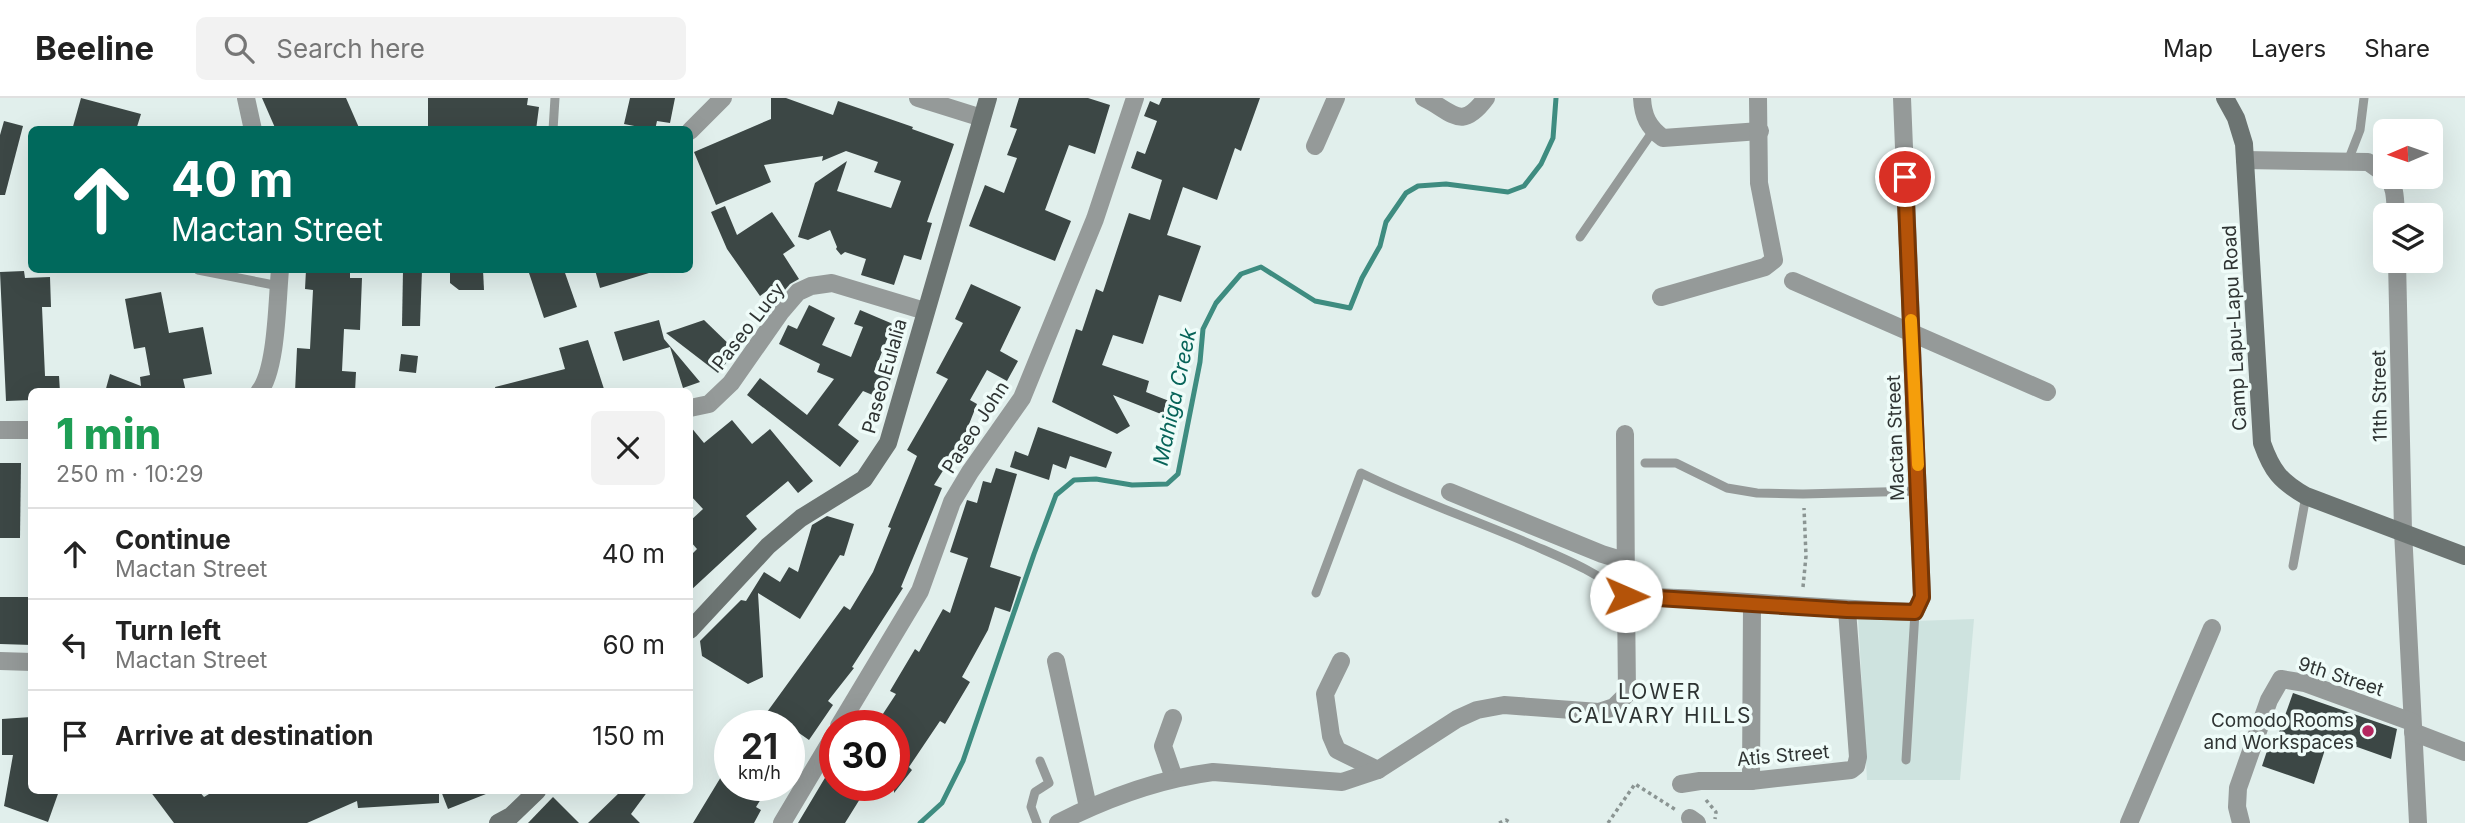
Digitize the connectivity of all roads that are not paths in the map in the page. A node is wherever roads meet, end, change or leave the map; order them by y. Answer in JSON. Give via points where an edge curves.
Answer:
{"nodes":[{"id":1,"x":246,"y":98,"type":"edge"},
{"id":2,"x":555,"y":98,"type":"edge"},
{"id":3,"x":723,"y":98,"type":"edge"},
{"id":4,"x":918,"y":98,"type":"edge"},
{"id":5,"x":988,"y":98,"type":"edge"},
{"id":6,"x":1135,"y":98,"type":"edge"},
{"id":7,"x":1336,"y":98,"type":"edge"},
{"id":8,"x":1486,"y":98,"type":"edge"},
{"id":9,"x":1642,"y":98,"type":"edge"},
{"id":10,"x":1758,"y":98,"type":"edge"},
{"id":11,"x":1902,"y":98,"type":"edge"},
{"id":12,"x":2225,"y":98,"type":"edge"},
{"id":13,"x":2364,"y":98,"type":"edge"},
{"id":14,"x":1430,"y":99,"type":"edge"},
{"id":15,"x":982,"y":118,"type":"junction"},
{"id":16,"x":252,"y":126,"type":"edge"},
{"id":17,"x":553,"y":126,"type":"edge"},
{"id":18,"x":693,"y":128,"type":"edge"},
{"id":19,"x":1653,"y":131,"type":"junction"},
{"id":20,"x":1760,"y":131,"type":"junction"},
{"id":21,"x":1315,"y":146,"type":"dead end"},
{"id":22,"x":2245,"y":160,"type":"junction"},
{"id":23,"x":2348,"y":162,"type":"junction"},
{"id":24,"x":2373,"y":166,"type":"edge"},
{"id":25,"x":1580,"y":237,"type":"dead end"},
{"id":26,"x":229,"y":273,"type":"edge"},
{"id":27,"x":2397,"y":273,"type":"edge"},
{"id":28,"x":280,"y":278,"type":"edge"},
{"id":29,"x":1793,"y":281,"type":"dead end"},
{"id":30,"x":1661,"y":297,"type":"dead end"},
{"id":31,"x":925,"y":311,"type":"junction"},
{"id":32,"x":1912,"y":334,"type":"junction"},
{"id":33,"x":262,"y":388,"type":"edge"},
{"id":34,"x":2047,"y":392,"type":"dead end"},
{"id":35,"x":693,"y":407,"type":"edge"},
{"id":36,"x":0,"y":430,"type":"edge"},
{"id":37,"x":28,"y":430,"type":"edge"},
{"id":38,"x":1625,"y":435,"type":"dead end"},
{"id":39,"x":1645,"y":463,"type":"dead end"},
{"id":40,"x":1919,"y":491,"type":"junction"},
{"id":41,"x":1450,"y":492,"type":"dead end"},
{"id":42,"x":2306,"y":496,"type":"junction"},
{"id":43,"x":2403,"y":531,"type":"junction"},
{"id":44,"x":2465,"y":556,"type":"edge"},
{"id":45,"x":1625,"y":561,"type":"junction"},
{"id":46,"x":2293,"y":566,"type":"dead end"},
{"id":47,"x":1316,"y":593,"type":"dead end"},
{"id":48,"x":1626,"y":596,"type":"junction"},
{"id":49,"x":1752,"y":603,"type":"junction"},
{"id":50,"x":1847,"y":610,"type":"junction"},
{"id":51,"x":1915,"y":612,"type":"junction"},
{"id":52,"x":693,"y":627,"type":"edge"},
{"id":53,"x":2211,"y":628,"type":"dead end"},
{"id":54,"x":0,"y":661,"type":"edge"},
{"id":55,"x":1056,"y":661,"type":"dead end"},
{"id":56,"x":1341,"y":661,"type":"dead end"},
{"id":57,"x":28,"y":662,"type":"edge"},
{"id":58,"x":849,"y":710,"type":"edge"},
{"id":59,"x":1173,"y":718,"type":"dead end"},
{"id":60,"x":2413,"y":727,"type":"junction"},
{"id":61,"x":2465,"y":751,"type":"edge"},
{"id":62,"x":1906,"y":760,"type":"dead end"},
{"id":63,"x":819,"y":761,"type":"edge"},
{"id":64,"x":1040,"y":761,"type":"dead end"},
{"id":65,"x":1378,"y":770,"type":"junction"},
{"id":66,"x":1174,"y":778,"type":"junction"},
{"id":67,"x":1751,"y":781,"type":"junction"},
{"id":68,"x":1681,"y":784,"type":"dead end"},
{"id":69,"x":534,"y":794,"type":"edge"},
{"id":70,"x":1088,"y":807,"type":"junction"},
{"id":71,"x":498,"y":823,"type":"edge"},
{"id":72,"x":782,"y":823,"type":"edge"},
{"id":73,"x":1037,"y":823,"type":"edge"},
{"id":74,"x":1058,"y":823,"type":"edge"},
{"id":75,"x":2129,"y":823,"type":"edge"},
{"id":76,"x":2241,"y":823,"type":"edge"},
{"id":77,"x":2418,"y":823,"type":"edge"}],
"edges":[{"from":1,"to":16,"type":"street"},
{"from":2,"to":17,"type":"lane"},
{"from":3,"to":18,"type":"street"},
{"from":4,"to":15,"type":"street"},
{"from":5,"to":15,"type":"street","name":"Paseo Eulalia"},
{"from":6,"to":58,"type":"street","name":"Paseo John","via":[[1095,219],[1022,398],[952,502],[920,592]]},
{"from":7,"to":21,"type":"street"},
{"from":8,"to":14,"type":"street","via":[[1466,117],[1457,117]]},
{"from":9,"to":19,"type":"street"},
{"from":10,"to":20,"type":"street"},
{"from":11,"to":32,"type":"street","name":"Mactan Street"},
{"from":12,"to":22,"type":"street","name":"Camp Lapu-Lapu Road","via":[[2236,118]]},
{"from":13,"to":23,"type":"lane","via":[[2360,130]]},
{"from":15,"to":31,"type":"street","name":"Paseo Eulalia"},
{"from":19,"to":20,"type":"street","via":[[1663,138]]},
{"from":19,"to":25,"type":"lane"},
{"from":20,"to":30,"type":"street","via":[[1759,183],[1773,260],[1765,267]]},
{"from":22,"to":23,"type":"street"},
{"from":22,"to":42,"type":"street","name":"Camp Lapu-Lapu Road","via":[[2262,443],[2284,483]]},
{"from":23,"to":24,"type":"street"},
{"from":26,"to":28,"type":"lane"},
{"from":27,"to":43,"type":"street","name":"11th Street"},
{"from":28,"to":33,"type":"street","via":[[271,362]]},
{"from":29,"to":32,"type":"street"},
{"from":31,"to":35,"type":"street","name":"Paseo Lucy","via":[[832,283],[811,286],[798,292],[780,313],[731,383],[709,404]]},
{"from":31,"to":52,"type":"street","name":"Paseo Eulalia","via":[[888,443],[875,465],[864,479],[801,518],[768,546]]},
{"from":32,"to":34,"type":"street"},
{"from":32,"to":40,"type":"street","name":"Mactan Street"},
{"from":36,"to":37,"type":"street"},
{"from":38,"to":45,"type":"street"},
{"from":39,"to":40,"type":"lane","via":[[1676,463],[1727,488],[1757,493]]},
{"from":40,"to":51,"type":"street","name":"Mactan Street","via":[[1922,597]]},
{"from":41,"to":45,"type":"street"},
{"from":42,"to":43,"type":"street","name":"Camp Lapu-Lapu Road"},
{"from":42,"to":46,"type":"lane"},
{"from":43,"to":44,"type":"street","name":"Camp Lapu-Lapu Road"},
{"from":43,"to":60,"type":"street","name":"9th Street"},
{"from":45,"to":48,"type":"street"},
{"from":47,"to":48,"type":"lane","via":[[1362,473],[1583,566]]},
{"from":48,"to":49,"type":"street"},
{"from":48,"to":65,"type":"street","via":[[1627,694],[1614,706],[1599,712],[1504,705],[1477,710]]},
{"from":49,"to":50,"type":"street"},
{"from":49,"to":67,"type":"street"},
{"from":50,"to":51,"type":"street"},
{"from":50,"to":67,"type":"street","name":"Atis Street","via":[[1856,766]]},
{"from":51,"to":62,"type":"lane"},
{"from":53,"to":75,"type":"street"},
{"from":54,"to":57,"type":"street"},
{"from":55,"to":70,"type":"street"},
{"from":56,"to":65,"type":"street","via":[[1325,694],[1331,736],[1338,750]]},
{"from":59,"to":66,"type":"street","via":[[1163,746]]},
{"from":60,"to":61,"type":"street"},
{"from":60,"to":76,"type":"street","name":"9th Street","via":[[2305,683],[2281,679],[2238,788]]},
{"from":60,"to":77,"type":"street","name":"9th Street"},
{"from":63,"to":72,"type":"street"},
{"from":64,"to":73,"type":"lane","via":[[1049,783],[1035,792],[1031,807]]},
{"from":65,"to":66,"type":"street","via":[[1342,782],[1213,772]]},
{"from":66,"to":70,"type":"street"},
{"from":67,"to":68,"type":"street","name":"Atis Street"},
{"from":69,"to":71,"type":"street"},
{"from":70,"to":74,"type":"street"}]}
